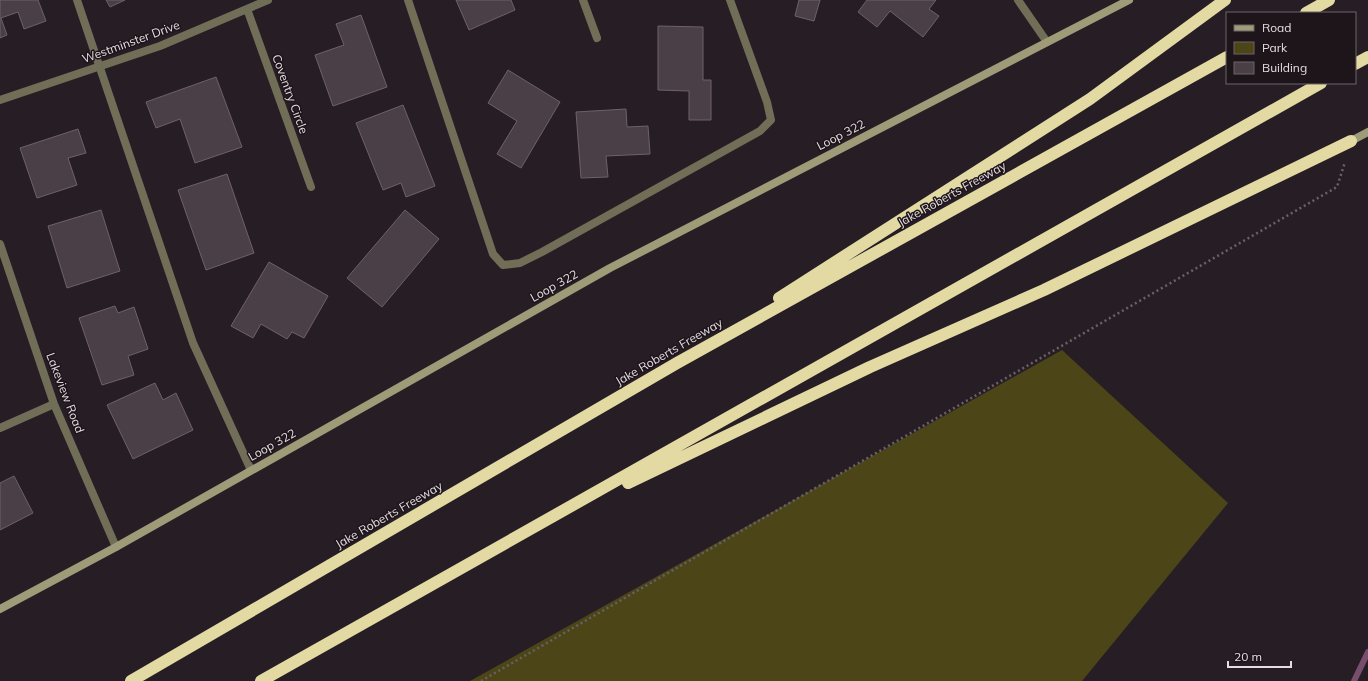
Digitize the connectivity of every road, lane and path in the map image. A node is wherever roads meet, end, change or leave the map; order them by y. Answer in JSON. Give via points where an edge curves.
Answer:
{"nodes":[{"id":1,"x":77,"y":0,"type":"edge"},
{"id":2,"x":268,"y":0,"type":"edge"},
{"id":3,"x":408,"y":0,"type":"edge"},
{"id":4,"x":583,"y":0,"type":"edge"},
{"id":5,"x":730,"y":0,"type":"edge"},
{"id":6,"x":1018,"y":0,"type":"edge"},
{"id":7,"x":1129,"y":0,"type":"edge"},
{"id":8,"x":1225,"y":0,"type":"edge"},
{"id":9,"x":1330,"y":0,"type":"edge"},
{"id":10,"x":247,"y":9,"type":"junction"},
{"id":11,"x":1308,"y":12,"type":"edge"},
{"id":12,"x":597,"y":38,"type":"dead end"},
{"id":13,"x":1047,"y":42,"type":"junction"},
{"id":14,"x":1368,"y":57,"type":"edge"},
{"id":15,"x":1226,"y":58,"type":"edge"},
{"id":16,"x":1356,"y":63,"type":"edge"},
{"id":17,"x":100,"y":66,"type":"junction"},
{"id":18,"x":1319,"y":84,"type":"edge"},
{"id":19,"x":0,"y":100,"type":"edge"},
{"id":20,"x":1368,"y":132,"type":"edge"},
{"id":21,"x":1351,"y":141,"type":"junction"},
{"id":22,"x":311,"y":187,"type":"dead end"},
{"id":23,"x":0,"y":244,"type":"edge"},
{"id":24,"x":676,"y":363,"type":"junction"},
{"id":25,"x":54,"y":404,"type":"junction"},
{"id":26,"x":0,"y":428,"type":"edge"},
{"id":27,"x":251,"y":470,"type":"junction"},
{"id":28,"x":528,"y":531,"type":"junction"},
{"id":29,"x":116,"y":546,"type":"junction"},
{"id":30,"x":0,"y":609,"type":"edge"},
{"id":31,"x":131,"y":681,"type":"edge"},
{"id":32,"x":261,"y":681,"type":"edge"},
{"id":33,"x":481,"y":681,"type":"edge"}],
"edges":[{"from":1,"to":17,"type":"street"},
{"from":2,"to":10,"type":"street","name":"Westminster Drive"},
{"from":3,"to":5,"type":"street","via":[[493,254],[503,265],[520,263],[542,252],[760,131],[771,120],[767,102]]},
{"from":4,"to":12,"type":"street"},
{"from":6,"to":13,"type":"street"},
{"from":7,"to":13,"type":"main road","name":"Loop 322"},
{"from":8,"to":24,"type":"highway","via":[[1090,99]]},
{"from":9,"to":11,"type":"highway"},
{"from":10,"to":17,"type":"street","name":"Westminster Drive","via":[[160,46]]},
{"from":10,"to":22,"type":"street","name":"Coventry Circle"},
{"from":13,"to":27,"type":"main road","name":"Loop 322","via":[[610,268]]},
{"from":14,"to":16,"type":"highway"},
{"from":15,"to":24,"type":"highway","name":"Jake Roberts Freeway"},
{"from":17,"to":19,"type":"street","name":"Westminster Drive"},
{"from":17,"to":27,"type":"street","via":[[193,343]]},
{"from":18,"to":28,"type":"highway"},
{"from":20,"to":21,"type":"main road"},
{"from":21,"to":28,"type":"highway","via":[[1044,290],[870,367]]},
{"from":21,"to":33,"type":"path","via":[[1336,187]]},
{"from":23,"to":25,"type":"street","name":"Lakeview Road"},
{"from":24,"to":31,"type":"highway","name":"Jake Roberts Freeway"},
{"from":25,"to":26,"type":"street"},
{"from":25,"to":29,"type":"street","name":"Lakeview Road"},
{"from":27,"to":29,"type":"main road","name":"Loop 322"},
{"from":28,"to":32,"type":"highway"},
{"from":29,"to":30,"type":"main road","name":"Loop 322"}]}
